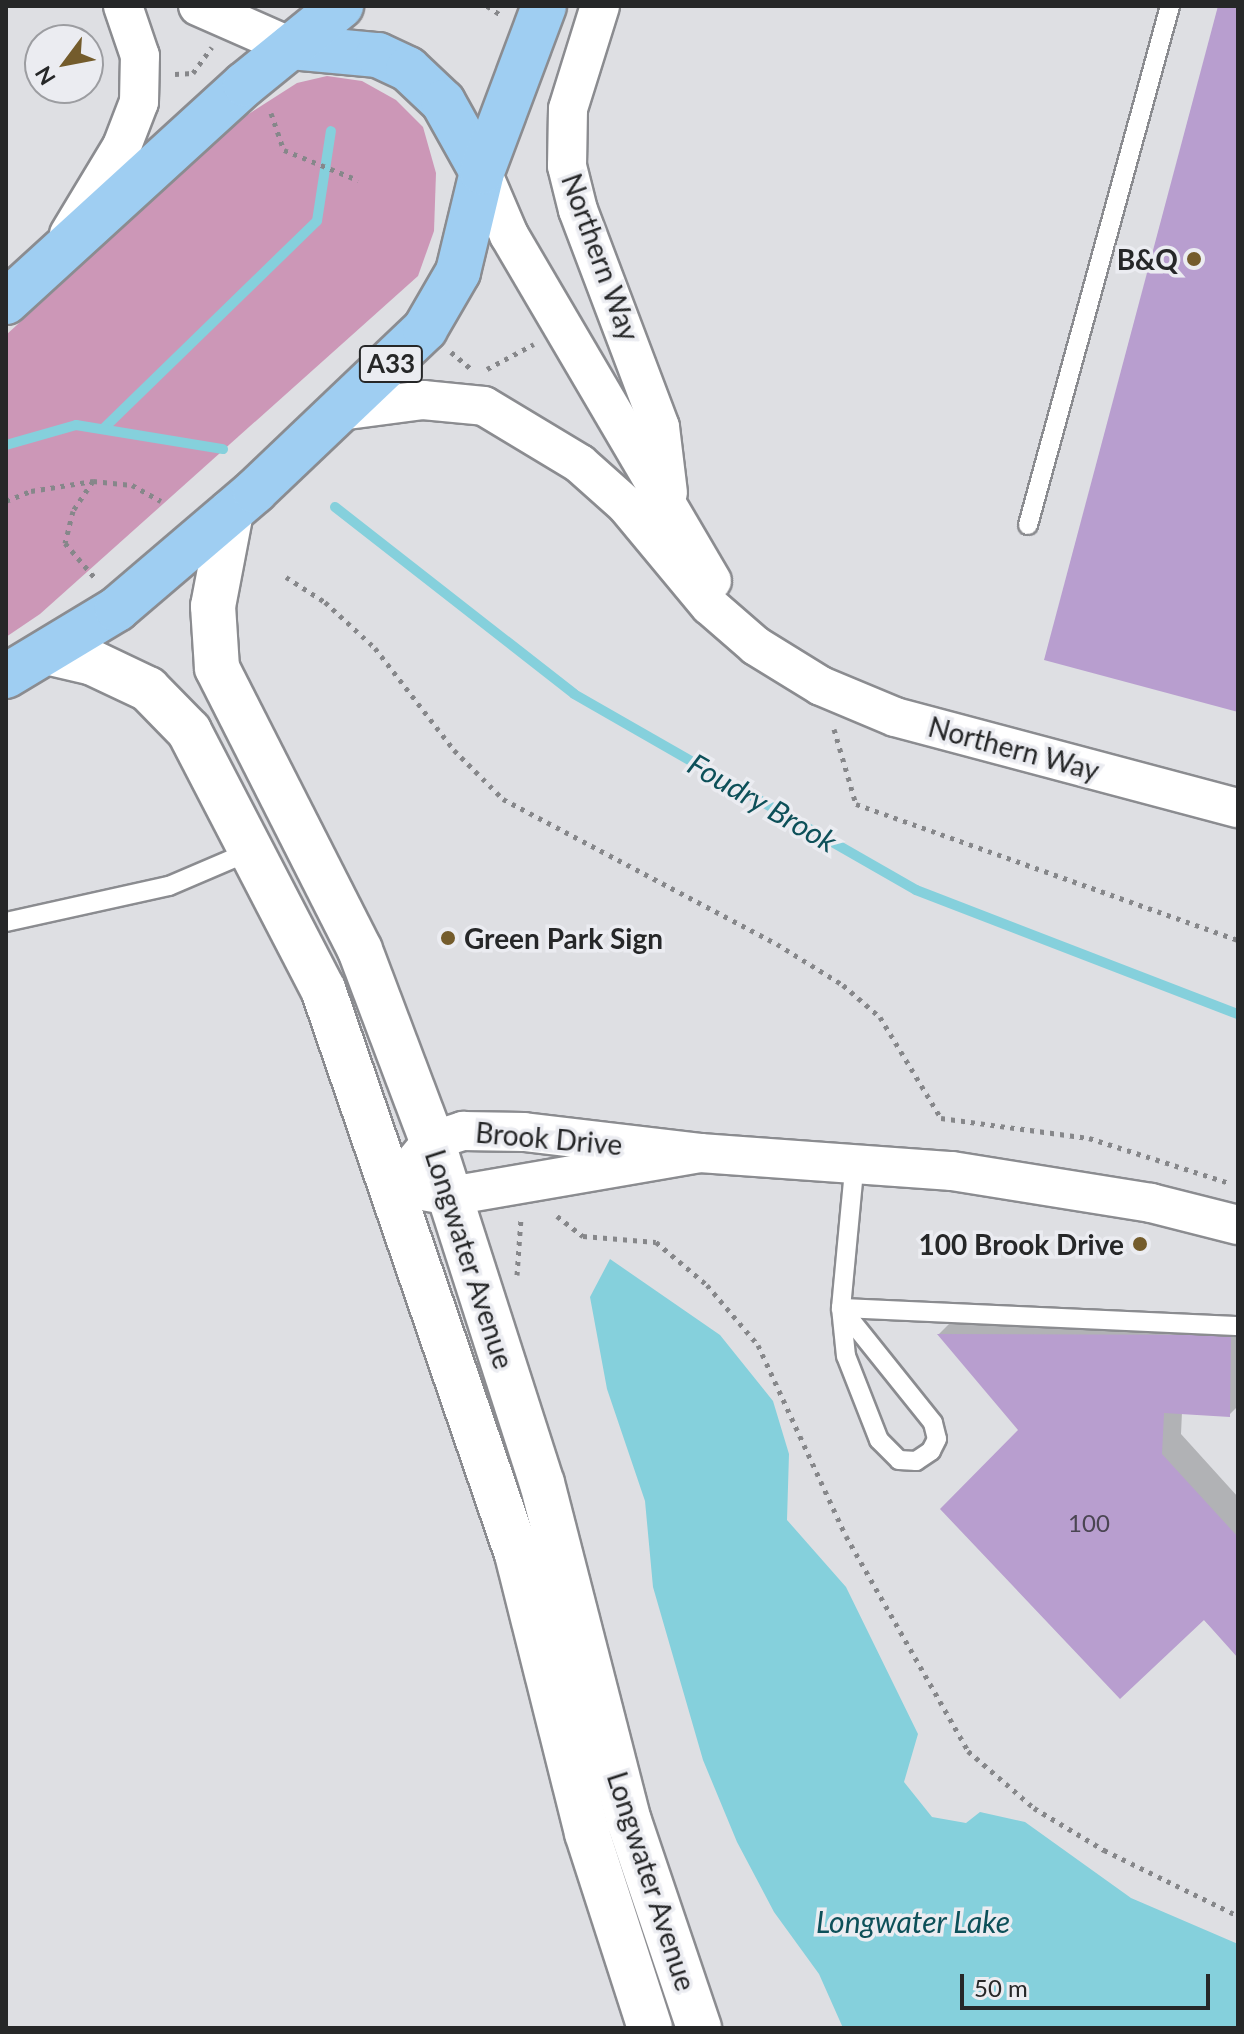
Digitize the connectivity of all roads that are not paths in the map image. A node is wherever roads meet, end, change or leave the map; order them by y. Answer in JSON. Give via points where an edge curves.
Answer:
{"nodes":[{"id":1,"x":123,"y":6,"type":"edge"},
{"id":2,"x":198,"y":6,"type":"edge"},
{"id":3,"x":341,"y":6,"type":"edge"},
{"id":4,"x":544,"y":6,"type":"edge"},
{"id":5,"x":600,"y":6,"type":"edge"},
{"id":6,"x":1170,"y":6,"type":"edge"},
{"id":7,"x":291,"y":47,"type":"junction"},
{"id":8,"x":482,"y":172,"type":"junction"},
{"id":9,"x":50,"y":264,"type":"junction"},
{"id":10,"x":6,"y":302,"type":"edge"},
{"id":11,"x":340,"y":411,"type":"junction"},
{"id":12,"x":670,"y":509,"type":"junction"},
{"id":13,"x":231,"y":512,"type":"junction"},
{"id":14,"x":1028,"y":525,"type":"dead end"},
{"id":15,"x":756,"y":646,"type":"junction"},
{"id":16,"x":51,"y":653,"type":"junction"},
{"id":17,"x":6,"y":676,"type":"edge"},
{"id":18,"x":1238,"y":808,"type":"edge"},
{"id":19,"x":253,"y":850,"type":"junction"},
{"id":20,"x":6,"y":922,"type":"edge"},
{"id":21,"x":432,"y":1141,"type":"junction"},
{"id":22,"x":700,"y":1153,"type":"junction"},
{"id":23,"x":855,"y":1161,"type":"junction"},
{"id":24,"x":395,"y":1186,"type":"junction"},
{"id":25,"x":451,"y":1196,"type":"junction"},
{"id":26,"x":1238,"y":1225,"type":"edge"},
{"id":27,"x":841,"y":1308,"type":"junction"},
{"id":28,"x":1238,"y":1326,"type":"edge"},
{"id":29,"x":650,"y":2028,"type":"edge"},
{"id":30,"x":699,"y":2028,"type":"edge"}],
"edges":[{"from":1,"to":9,"type":"street","via":[[140,56],[139,102],[122,146]]},
{"from":2,"to":7,"type":"street"},
{"from":3,"to":7,"type":"highway"},
{"from":4,"to":8,"type":"highway","number":"A33"},
{"from":5,"to":12,"type":"street","name":"Northern Way","via":[[568,109],[567,166],[578,210],[660,427]]},
{"from":6,"to":14,"type":"lane"},
{"from":7,"to":8,"type":"highway","via":[[378,55],[408,69],[443,102]]},
{"from":7,"to":9,"type":"highway"},
{"from":8,"to":11,"type":"highway","number":"A33","via":[[447,298],[425,329]]},
{"from":8,"to":12,"type":"street","name":"Northern Way","via":[[509,235]]},
{"from":9,"to":10,"type":"highway"},
{"from":11,"to":13,"type":"highway","number":"A33"},
{"from":11,"to":15,"type":"street","name":"Northern Way","via":[[423,400],[469,401],[534,432],[626,505],[679,573]]},
{"from":12,"to":15,"type":"street","name":"Northern Way"},
{"from":13,"to":16,"type":"highway","number":"A33","via":[[117,609]]},
{"from":13,"to":21,"type":"street","name":"Longwater Avenue","via":[[213,606],[217,668],[360,950]]},
{"from":15,"to":18,"type":"street","name":"Northern Way","via":[[821,686],[895,717]]},
{"from":16,"to":17,"type":"highway","number":"A33"},
{"from":16,"to":19,"type":"street","name":"Longwater Avenue","via":[[131,680],[172,710],[205,758]]},
{"from":19,"to":20,"type":"lane","via":[[169,886]]},
{"from":19,"to":24,"type":"street","name":"Longwater Avenue","via":[[323,989]]},
{"from":21,"to":22,"type":"street","name":"Brook Drive","via":[[463,1131],[524,1132]]},
{"from":21,"to":24,"type":"street"},
{"from":21,"to":25,"type":"street","name":"Longwater Avenue"},
{"from":22,"to":23,"type":"street","name":"Brook Drive"},
{"from":22,"to":25,"type":"street","name":"Brook Drive"},
{"from":23,"to":26,"type":"street","name":"Brook Drive","via":[[1151,1203]]},
{"from":23,"to":27,"type":"lane"},
{"from":24,"to":25,"type":"street","name":"Brook Drive"},
{"from":24,"to":29,"type":"street","name":"Longwater Avenue","via":[[517,1554],[587,1833]]},
{"from":25,"to":30,"type":"street","name":"Longwater Avenue","via":[[542,1483],[629,1821]]},
{"from":27,"to":27,"type":"lane","via":[[933,1423],[937,1439],[916,1461],[899,1460],[879,1440],[860,1403],[846,1356]]},
{"from":27,"to":28,"type":"lane"}]}
